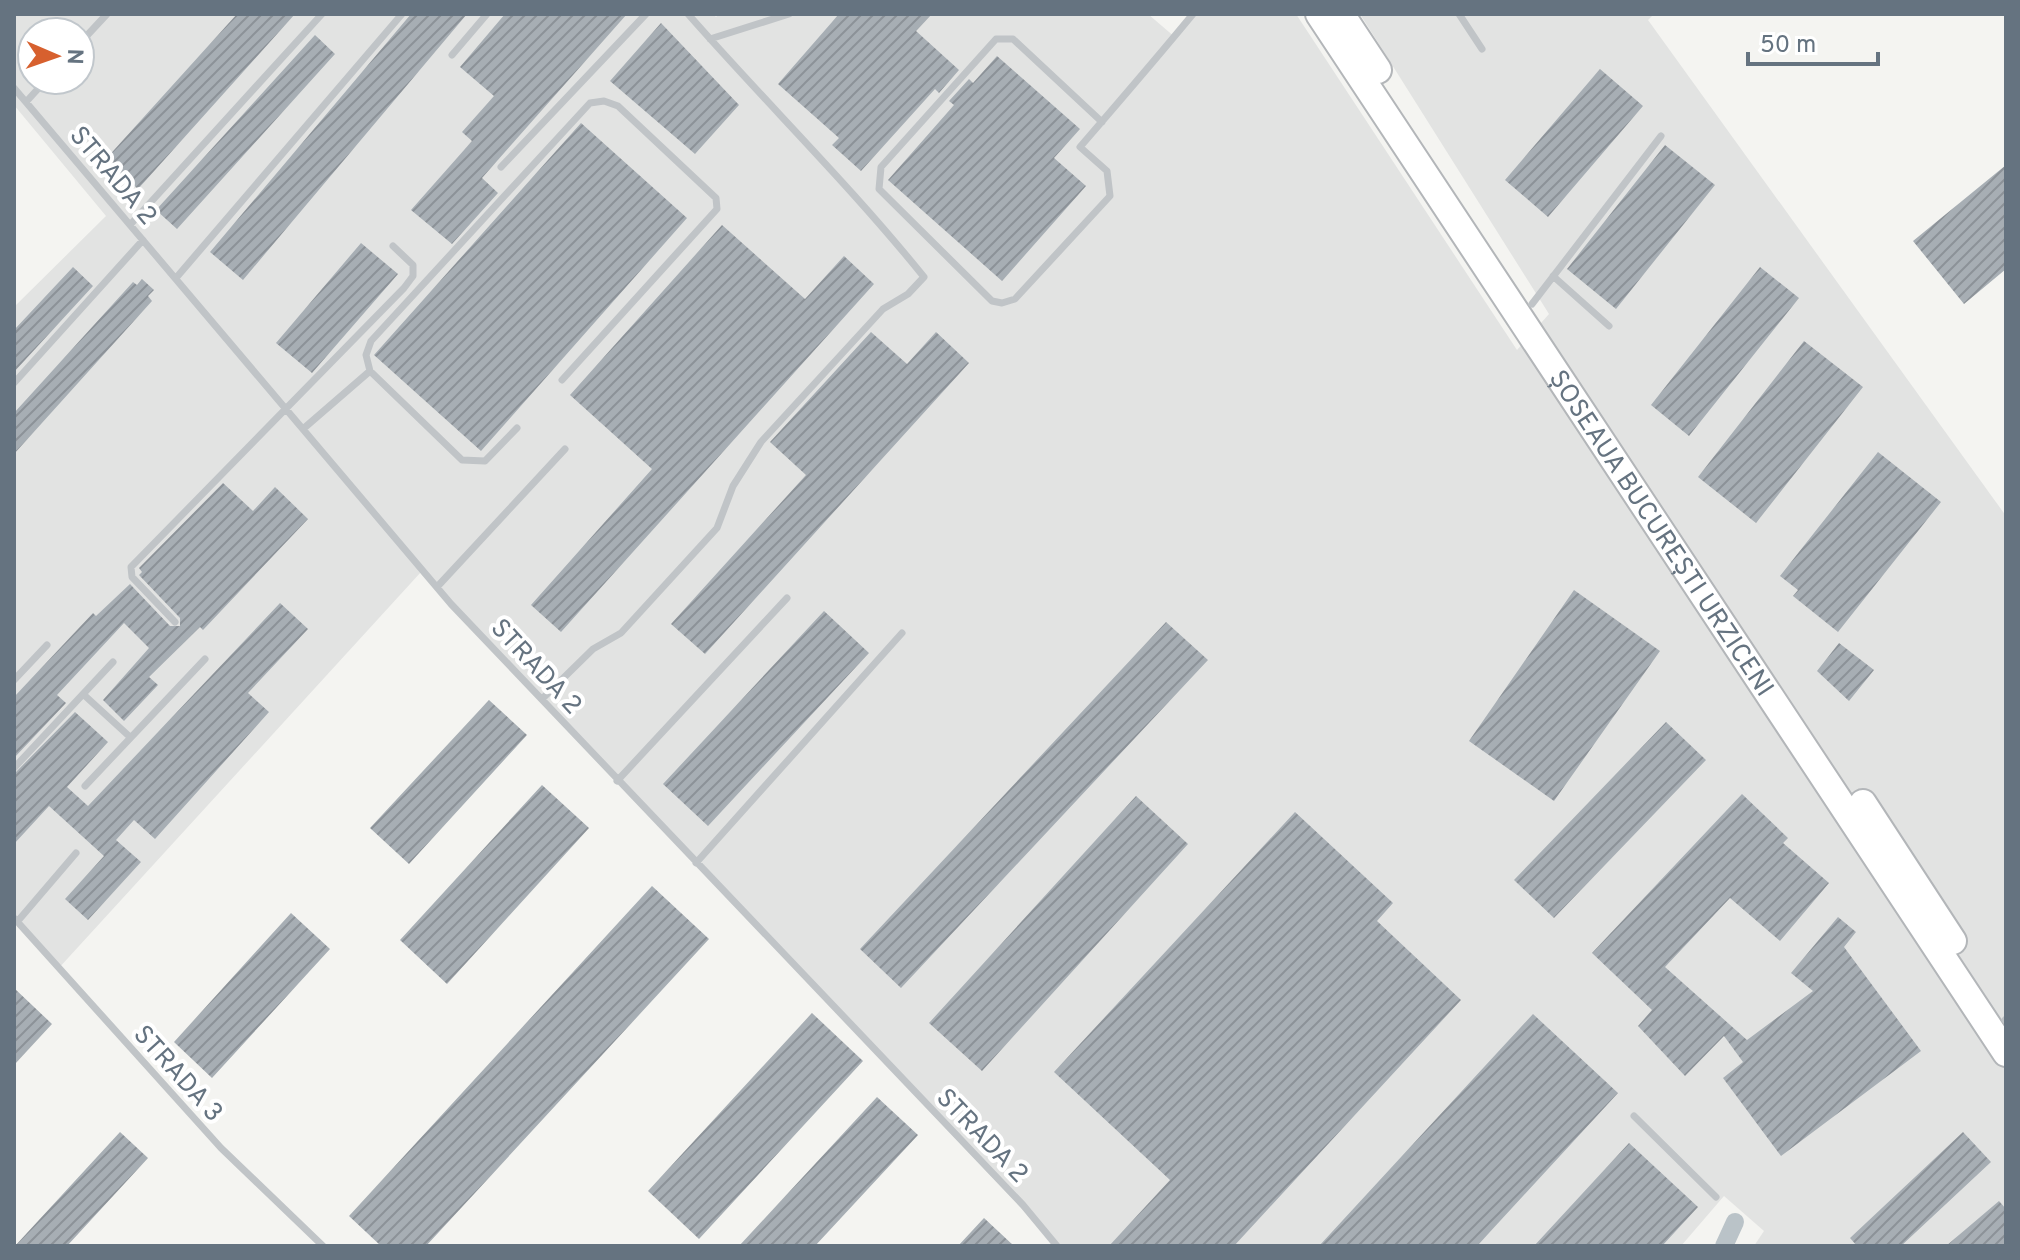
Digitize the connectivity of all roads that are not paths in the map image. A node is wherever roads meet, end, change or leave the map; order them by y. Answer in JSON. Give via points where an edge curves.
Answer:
{"nodes":[{"id":1,"x":322,"y":14,"type":"edge"},
{"id":2,"x":402,"y":14,"type":"edge"},
{"id":3,"x":487,"y":14,"type":"edge"},
{"id":4,"x":646,"y":14,"type":"edge"},
{"id":5,"x":688,"y":14,"type":"edge"},
{"id":6,"x":789,"y":14,"type":"edge"},
{"id":7,"x":1193,"y":14,"type":"edge"},
{"id":8,"x":1459,"y":14,"type":"edge"},
{"id":9,"x":1339,"y":15,"type":"edge"},
{"id":10,"x":710,"y":39,"type":"junction"},
{"id":11,"x":1482,"y":49,"type":"dead end"},
{"id":12,"x":452,"y":55,"type":"dead end"},
{"id":13,"x":14,"y":88,"type":"edge"},
{"id":14,"x":31,"y":96,"type":"edge"},
{"id":15,"x":26,"y":102,"type":"junction"},
{"id":16,"x":1102,"y":122,"type":"junction"},
{"id":17,"x":1661,"y":136,"type":"dead end"},
{"id":18,"x":501,"y":167,"type":"dead end"},
{"id":19,"x":130,"y":225,"type":"junction"},
{"id":20,"x":143,"y":240,"type":"junction"},
{"id":21,"x":393,"y":246,"type":"dead end"},
{"id":22,"x":1553,"y":276,"type":"junction"},
{"id":23,"x":176,"y":278,"type":"junction"},
{"id":24,"x":1532,"y":304,"type":"junction"},
{"id":25,"x":1609,"y":326,"type":"dead end"},
{"id":26,"x":370,"y":371,"type":"junction"},
{"id":27,"x":562,"y":380,"type":"dead end"},
{"id":28,"x":14,"y":383,"type":"edge"},
{"id":29,"x":286,"y":408,"type":"junction"},
{"id":30,"x":517,"y":428,"type":"dead end"},
{"id":31,"x":303,"y":429,"type":"junction"},
{"id":32,"x":565,"y":449,"type":"dead end"},
{"id":33,"x":437,"y":587,"type":"junction"},
{"id":34,"x":787,"y":598,"type":"dead end"},
{"id":35,"x":175,"y":622,"type":"dead end"},
{"id":36,"x":902,"y":633,"type":"dead end"},
{"id":37,"x":47,"y":645,"type":"dead end"},
{"id":38,"x":205,"y":659,"type":"dead end"},
{"id":39,"x":113,"y":662,"type":"dead end"},
{"id":40,"x":14,"y":680,"type":"edge"},
{"id":41,"x":83,"y":694,"type":"junction"},
{"id":42,"x":542,"y":699,"type":"junction"},
{"id":43,"x":130,"y":737,"type":"junction"},
{"id":44,"x":14,"y":768,"type":"edge"},
{"id":45,"x":617,"y":781,"type":"junction"},
{"id":46,"x":85,"y":786,"type":"dead end"},
{"id":47,"x":76,"y":853,"type":"dead end"},
{"id":48,"x":696,"y":863,"type":"junction"},
{"id":49,"x":16,"y":920,"type":"edge"},
{"id":50,"x":2006,"y":1020,"type":"edge"},
{"id":51,"x":2006,"y":1053,"type":"edge"},
{"id":52,"x":1634,"y":1116,"type":"dead end"},
{"id":53,"x":1716,"y":1197,"type":"dead end"},
{"id":54,"x":323,"y":1246,"type":"edge"},
{"id":55,"x":1057,"y":1246,"type":"edge"}],
"edges":[{"from":1,"to":19,"type":"lane"},
{"from":2,"to":23,"type":"lane"},
{"from":3,"to":12,"type":"lane"},
{"from":4,"to":18,"type":"lane"},
{"from":5,"to":10,"type":"lane"},
{"from":6,"to":10,"type":"lane"},
{"from":7,"to":16,"type":"lane"},
{"from":8,"to":11,"type":"lane"},
{"from":9,"to":24,"type":"highway","name":"ȘOSEAUA BUCUREȘTI URZICENI"},
{"from":9,"to":51,"type":"highway","name":"ȘOSEAUA BUCUREȘTI URZICENI"},
{"from":10,"to":42,"type":"lane","via":[[865,203],[924,277],[883,309],[761,442],[733,486],[717,528],[621,633],[593,649]]},
{"from":13,"to":15,"type":"lane","name":"STRADA 2"},
{"from":14,"to":15,"type":"lane"},
{"from":15,"to":19,"type":"lane","name":"STRADA 2"},
{"from":16,"to":16,"type":"lane","via":[[1080,147],[1107,171],[1110,196],[1015,299],[1002,303],[992,301],[879,189],[881,167],[996,39],[1013,39]]},
{"from":17,"to":22,"type":"lane"},
{"from":19,"to":20,"type":"lane","name":"STRADA 2"},
{"from":20,"to":23,"type":"lane","name":"STRADA 2"},
{"from":20,"to":28,"type":"lane"},
{"from":21,"to":29,"type":"lane","via":[[413,265],[413,276]]},
{"from":22,"to":24,"type":"lane"},
{"from":22,"to":25,"type":"lane"},
{"from":23,"to":29,"type":"lane","name":"STRADA 2"},
{"from":24,"to":50,"type":"highway","name":"ȘOSEAUA BUCUREȘTI URZICENI"},
{"from":26,"to":27,"type":"lane","via":[[366,355],[371,341],[590,103],[604,101],[618,106],[716,198],[717,209]]},
{"from":26,"to":30,"type":"lane","via":[[462,460],[485,461]]},
{"from":26,"to":31,"type":"lane"},
{"from":29,"to":31,"type":"lane","name":"STRADA 2"},
{"from":29,"to":35,"type":"lane","via":[[131,567],[132,577]]},
{"from":31,"to":33,"type":"lane","name":"STRADA 2"},
{"from":32,"to":33,"type":"lane"},
{"from":33,"to":42,"type":"lane","name":"STRADA 2"},
{"from":34,"to":45,"type":"lane"},
{"from":36,"to":48,"type":"lane"},
{"from":37,"to":40,"type":"lane"},
{"from":38,"to":43,"type":"lane"},
{"from":39,"to":41,"type":"lane"},
{"from":41,"to":43,"type":"lane"},
{"from":41,"to":44,"type":"lane"},
{"from":42,"to":45,"type":"lane","name":"STRADA 2"},
{"from":43,"to":46,"type":"lane"},
{"from":45,"to":48,"type":"lane","name":"STRADA 2"},
{"from":47,"to":49,"type":"lane"},
{"from":48,"to":55,"type":"lane","name":"STRADA 2"},
{"from":49,"to":54,"type":"lane","name":"STRADA 3","via":[[221,1148]]},
{"from":52,"to":53,"type":"lane"}]}
